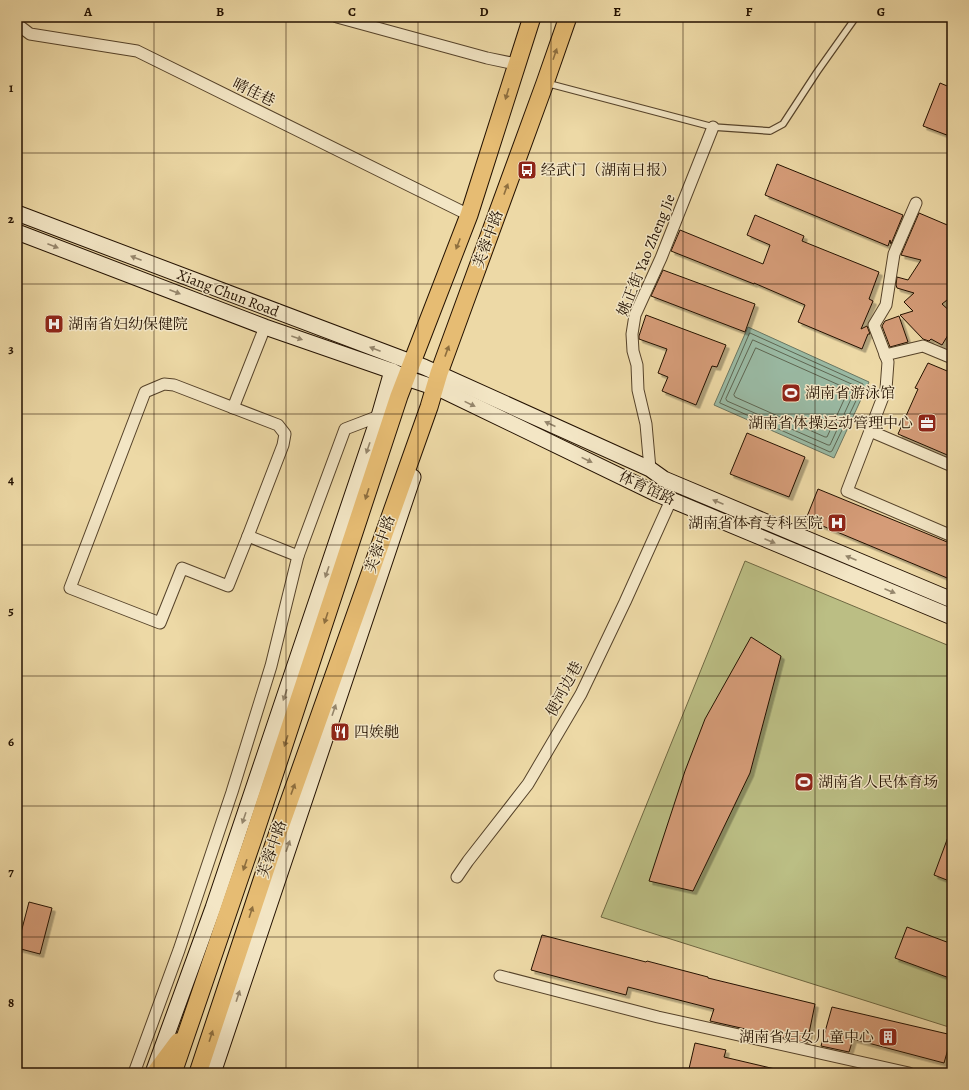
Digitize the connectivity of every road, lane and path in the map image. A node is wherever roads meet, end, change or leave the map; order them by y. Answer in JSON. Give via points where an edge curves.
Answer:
{"nodes":[{"id":1,"x":337,"y":17,"type":"edge"},
{"id":2,"x":532,"y":17,"type":"edge"},
{"id":3,"x":568,"y":17,"type":"edge"},
{"id":4,"x":856,"y":17,"type":"edge"},
{"id":5,"x":17,"y":24,"type":"edge"},
{"id":6,"x":516,"y":64,"type":"junction"},
{"id":7,"x":545,"y":82,"type":"junction"},
{"id":8,"x":713,"y":127,"type":"junction"},
{"id":9,"x":916,"y":203,"type":"dead end"},
{"id":10,"x":17,"y":213,"type":"edge"},
{"id":11,"x":469,"y":215,"type":"junction"},
{"id":12,"x":17,"y":232,"type":"edge"},
{"id":13,"x":265,"y":327,"type":"junction"},
{"id":14,"x":885,"y":356,"type":"junction"},
{"id":15,"x":952,"y":358,"type":"edge"},
{"id":16,"x":403,"y":370,"type":"junction"},
{"id":17,"x":439,"y":384,"type":"junction"},
{"id":18,"x":399,"y":396,"type":"junction"},
{"id":19,"x":234,"y":408,"type":"junction"},
{"id":20,"x":379,"y":416,"type":"junction"},
{"id":21,"x":870,"y":432,"type":"junction"},
{"id":22,"x":952,"y":466,"type":"edge"},
{"id":23,"x":650,"y":469,"type":"junction"},
{"id":24,"x":671,"y":500,"type":"junction"},
{"id":25,"x":248,"y":536,"type":"junction"},
{"id":26,"x":952,"y":536,"type":"edge"},
{"id":27,"x":298,"y":556,"type":"junction"},
{"id":28,"x":952,"y":600,"type":"edge"},
{"id":29,"x":952,"y":617,"type":"edge"},
{"id":30,"x":457,"y":877,"type":"dead end"},
{"id":31,"x":500,"y":976,"type":"dead end"},
{"id":32,"x":189,"y":1028,"type":"junction"},
{"id":33,"x":134,"y":1073,"type":"edge"},
{"id":34,"x":154,"y":1073,"type":"edge"},
{"id":35,"x":173,"y":1073,"type":"edge"},
{"id":36,"x":198,"y":1073,"type":"edge"},
{"id":37,"x":213,"y":1073,"type":"edge"},
{"id":38,"x":909,"y":1073,"type":"edge"}],
"edges":[{"from":1,"to":6,"type":"street"},
{"from":2,"to":6,"type":"main road","name":"芙蓉中路"},
{"from":7,"to":3,"type":"main road","name":"芙蓉中路","one_way":true},
{"from":4,"to":8,"type":"lane","via":[[783,124],[770,131]]},
{"from":5,"to":11,"type":"street","name":"晴佳巷","via":[[30,34],[136,51]]},
{"from":6,"to":11,"type":"main road","name":"芙蓉中路","one_way":true},
{"from":7,"to":8,"type":"lane"},
{"from":17,"to":7,"type":"main road","name":"芙蓉中路","one_way":true},
{"from":8,"to":23,"type":"street","name":"姚正街 Yao Zheng Jie","via":[[662,258],[635,315],[633,351],[646,424]]},
{"from":9,"to":14,"type":"street","via":[[894,254],[886,305],[874,325]]},
{"from":16,"to":10,"type":"street","name":"Xiang Chun Road","one_way":true},
{"from":11,"to":16,"type":"main road","name":"芙蓉中路","one_way":true},
{"from":12,"to":13,"type":"street","name":"Xiang Chun Road","one_way":true},
{"from":13,"to":16,"type":"street","name":"Xiang Chun Road","one_way":true},
{"from":13,"to":19,"type":"street"},
{"from":14,"to":15,"type":"street","via":[[923,346]]},
{"from":14,"to":21,"type":"street","via":[[888,362],[886,389]]},
{"from":16,"to":17,"type":"street","name":"Xiang Chun Road"},
{"from":16,"to":18,"type":"main road","name":"芙蓉中路"},
{"from":16,"to":20,"type":"street"},
{"from":23,"to":17,"type":"street","name":"体育馆路","one_way":true},
{"from":17,"to":24,"type":"street","name":"体育馆路","one_way":true},
{"from":36,"to":17,"type":"main road","name":"芙蓉中路","one_way":true,"via":[[274,844]]},
{"from":37,"to":17,"type":"street","name":"芙蓉中路","one_way":true},
{"from":18,"to":20,"type":"main road"},
{"from":18,"to":32,"type":"main road","name":"芙蓉中路","one_way":true},
{"from":19,"to":25,"type":"street","via":[[278,425],[285,434]]},
{"from":19,"to":25,"type":"street","via":[[174,385],[164,384],[145,392],[70,588],[160,623],[182,568],[228,586]]},
{"from":20,"to":27,"type":"street","via":[[345,429]]},
{"from":20,"to":34,"type":"street","one_way":true,"via":[[216,901]]},
{"from":21,"to":22,"type":"street"},
{"from":21,"to":26,"type":"street","via":[[847,491]]},
{"from":28,"to":23,"type":"street","name":"体育馆路","one_way":true,"via":[[664,479]]},
{"from":24,"to":29,"type":"street","name":"体育馆路","one_way":true},
{"from":24,"to":30,"type":"street","name":"便河边巷","via":[[580,694],[528,784]]},
{"from":25,"to":27,"type":"street"},
{"from":27,"to":33,"type":"street","via":[[271,666],[232,792]]},
{"from":31,"to":38,"type":"street","via":[[658,1017]]},
{"from":32,"to":34,"type":"main road"},
{"from":32,"to":35,"type":"main road","name":"芙蓉中路"}]}
